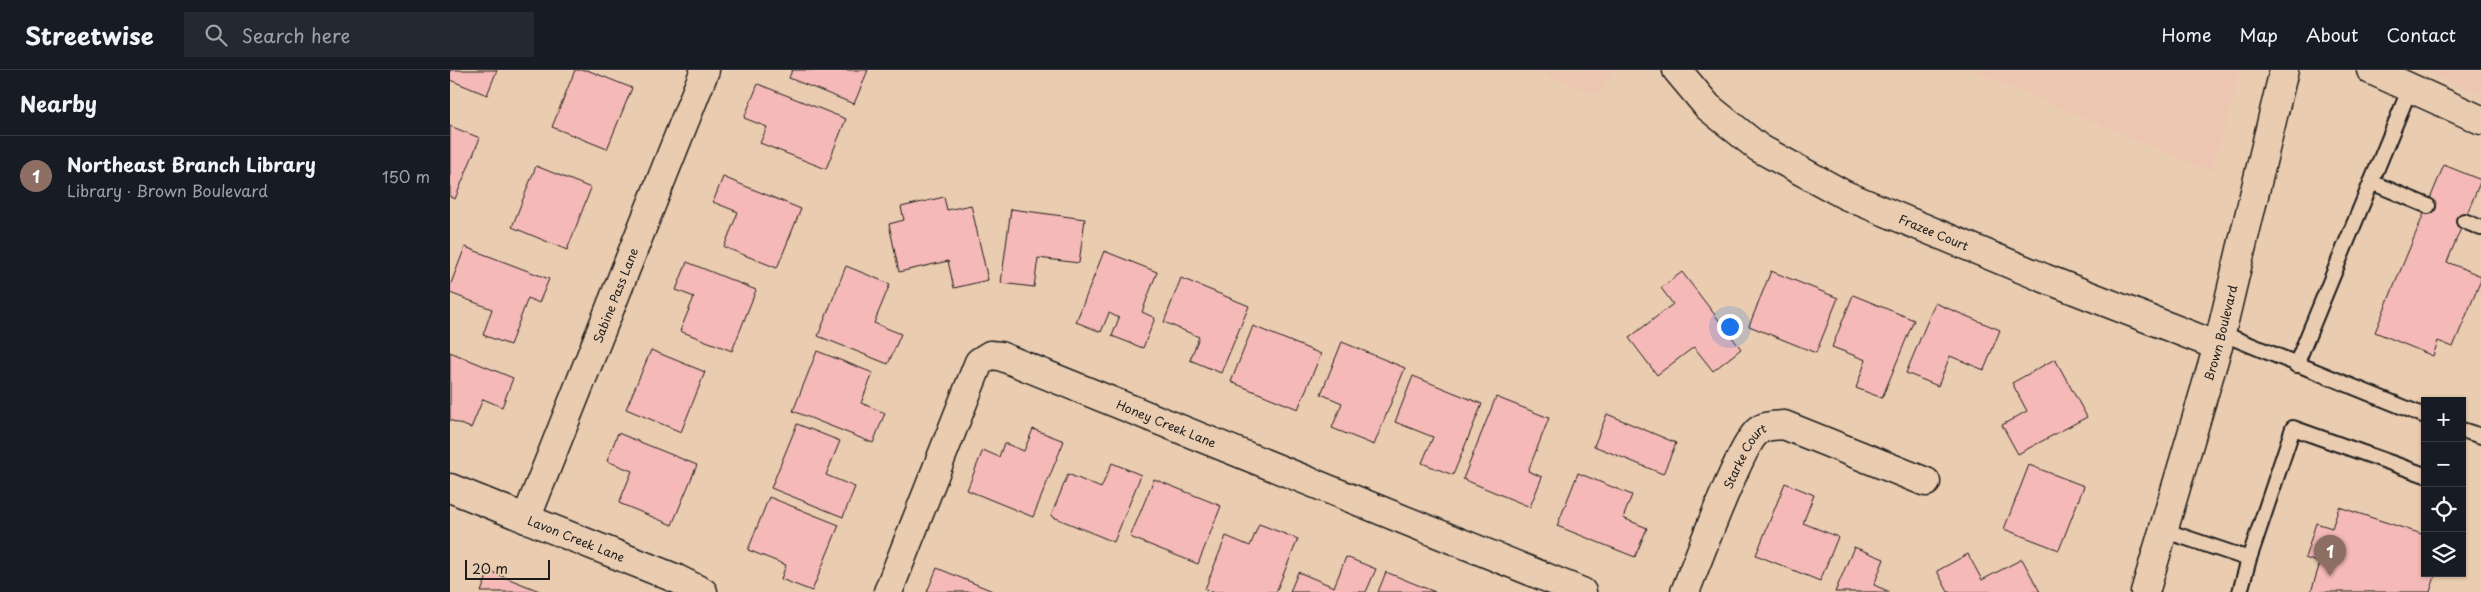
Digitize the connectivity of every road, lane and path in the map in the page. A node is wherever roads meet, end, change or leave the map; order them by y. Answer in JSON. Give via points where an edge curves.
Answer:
{"nodes":[{"id":1,"x":705,"y":70,"type":"edge"},
{"id":2,"x":1676,"y":70,"type":"edge"},
{"id":3,"x":2284,"y":70,"type":"edge"},
{"id":4,"x":2389,"y":76,"type":"edge"},
{"id":5,"x":2481,"y":120,"type":"edge"},
{"id":6,"x":2370,"y":182,"type":"junction"},
{"id":7,"x":2428,"y":206,"type":"dead end"},
{"id":8,"x":2464,"y":221,"type":"dead end"},
{"id":9,"x":2481,"y":228,"type":"edge"},
{"id":10,"x":2220,"y":340,"type":"junction"},
{"id":11,"x":2296,"y":365,"type":"junction"},
{"id":12,"x":2421,"y":414,"type":"edge"},
{"id":13,"x":2466,"y":431,"type":"edge"},
{"id":14,"x":2481,"y":436,"type":"edge"},
{"id":15,"x":2421,"y":474,"type":"edge"},
{"id":16,"x":1926,"y":482,"type":"dead end"},
{"id":17,"x":450,"y":488,"type":"edge"},
{"id":18,"x":526,"y":518,"type":"junction"},
{"id":19,"x":2163,"y":530,"type":"junction"},
{"id":20,"x":2249,"y":560,"type":"junction"},
{"id":21,"x":703,"y":592,"type":"edge"},
{"id":22,"x":888,"y":592,"type":"edge"},
{"id":23,"x":1582,"y":592,"type":"edge"},
{"id":24,"x":1685,"y":592,"type":"edge"},
{"id":25,"x":2145,"y":592,"type":"edge"},
{"id":26,"x":2240,"y":592,"type":"edge"}],
"edges":[{"from":1,"to":18,"type":"street","name":"Sabine Pass Lane"},
{"from":2,"to":10,"type":"street","name":"Frazee Court","via":[[1708,107],[1759,148],[1845,195],[2044,278]]},
{"from":3,"to":10,"type":"street","name":"Brown Boulevard"},
{"from":4,"to":5,"type":"street"},
{"from":4,"to":6,"type":"lane"},
{"from":6,"to":7,"type":"lane"},
{"from":6,"to":11,"type":"lane"},
{"from":8,"to":9,"type":"lane"},
{"from":10,"to":11,"type":"lane"},
{"from":10,"to":19,"type":"street","name":"Brown Boulevard"},
{"from":11,"to":12,"type":"lane"},
{"from":13,"to":14,"type":"lane"},
{"from":15,"to":20,"type":"lane","via":[[2293,428]]},
{"from":16,"to":24,"type":"street","name":"Starke Court","via":[[1784,425],[1757,431],[1742,455]]},
{"from":17,"to":18,"type":"street","name":"Lavon Creek Lane"},
{"from":18,"to":21,"type":"street","name":"Lavon Creek Lane"},
{"from":19,"to":20,"type":"lane"},
{"from":19,"to":25,"type":"street","name":"Brown Boulevard"},
{"from":20,"to":26,"type":"lane"},
{"from":22,"to":23,"type":"street","name":"Honey Creek Lane","via":[[979,362],[990,355],[1000,356]]}]}
